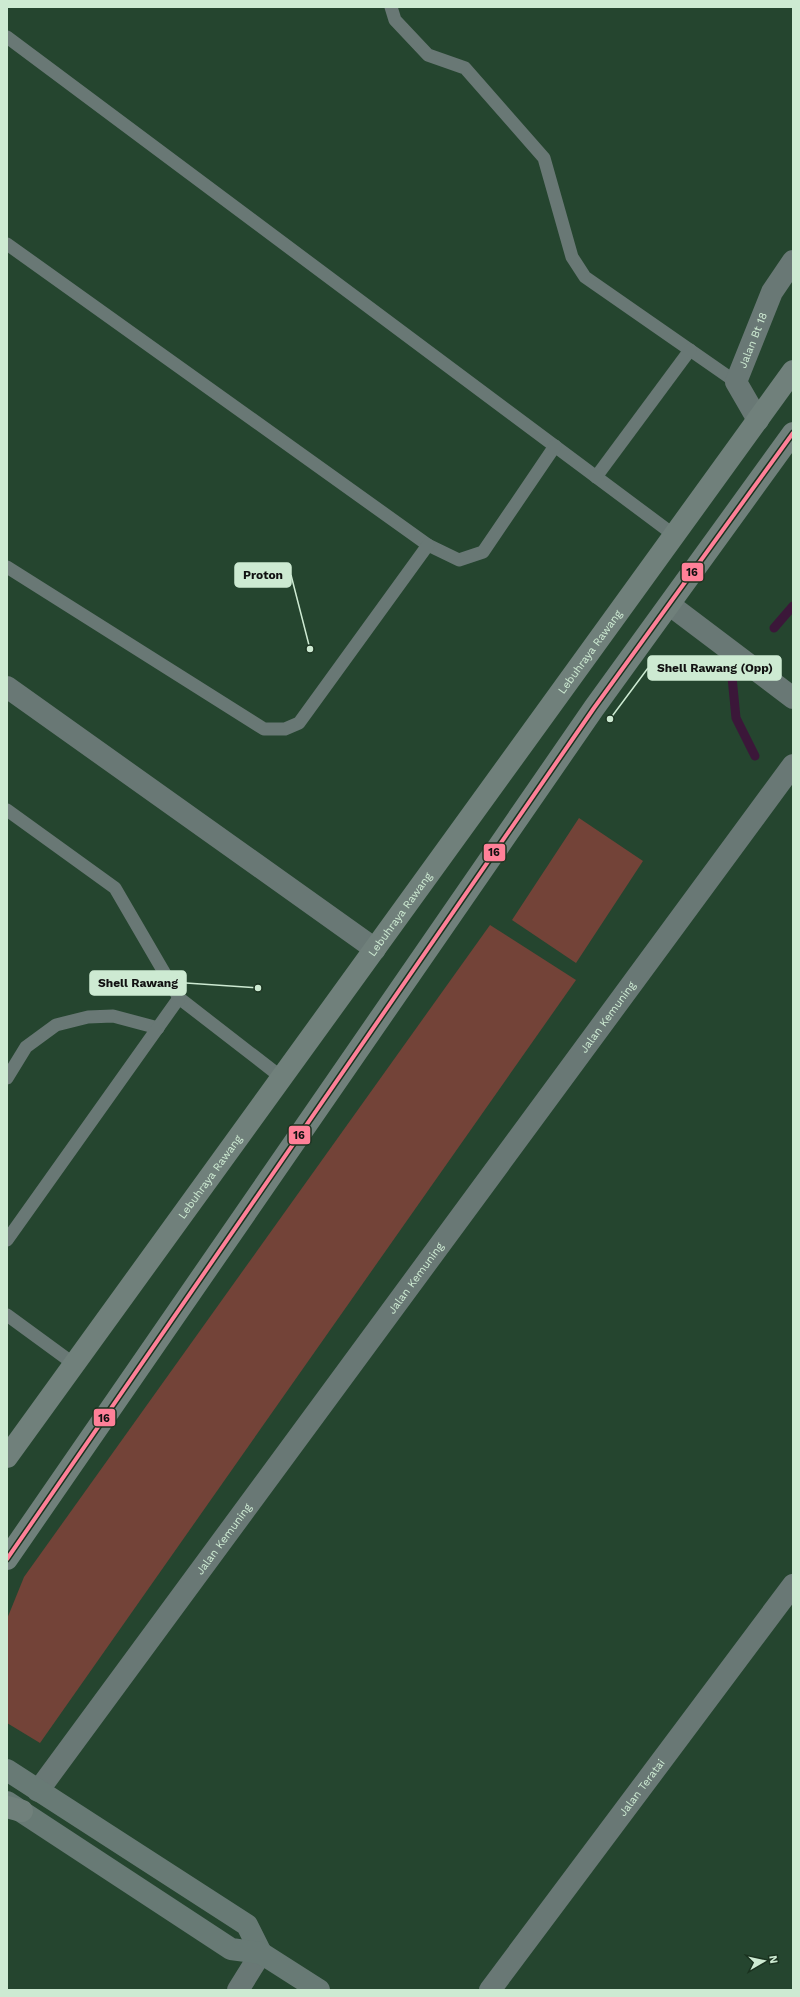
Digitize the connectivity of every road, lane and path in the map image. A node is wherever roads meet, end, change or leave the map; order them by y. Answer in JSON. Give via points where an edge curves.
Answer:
{"nodes":[{"id":1,"x":391,"y":7,"type":"edge"},
{"id":2,"x":7,"y":38,"type":"edge"},
{"id":3,"x":7,"y":244,"type":"edge"},
{"id":4,"x":793,"y":261,"type":"edge"},
{"id":5,"x":690,"y":350,"type":"junction"},
{"id":6,"x":793,"y":371,"type":"edge"},
{"id":7,"x":736,"y":382,"type":"junction"},
{"id":8,"x":758,"y":420,"type":"junction"},
{"id":9,"x":793,"y":433,"type":"edge"},
{"id":10,"x":555,"y":446,"type":"junction"},
{"id":11,"x":596,"y":477,"type":"junction"},
{"id":12,"x":674,"y":535,"type":"junction"},
{"id":13,"x":428,"y":545,"type":"junction"},
{"id":14,"x":7,"y":567,"type":"edge"},
{"id":15,"x":670,"y":605,"type":"junction"},
{"id":16,"x":7,"y":687,"type":"edge"},
{"id":17,"x":793,"y":698,"type":"edge"},
{"id":18,"x":793,"y":765,"type":"edge"},
{"id":19,"x":7,"y":810,"type":"edge"},
{"id":20,"x":375,"y":949,"type":"junction"},
{"id":21,"x":179,"y":998,"type":"junction"},
{"id":22,"x":158,"y":1028,"type":"junction"},
{"id":23,"x":282,"y":1077,"type":"junction"},
{"id":24,"x":7,"y":1078,"type":"edge"},
{"id":25,"x":7,"y":1240,"type":"edge"},
{"id":26,"x":7,"y":1315,"type":"edge"},
{"id":27,"x":74,"y":1364,"type":"junction"},
{"id":28,"x":7,"y":1457,"type":"edge"},
{"id":29,"x":7,"y":1559,"type":"edge"},
{"id":30,"x":793,"y":1585,"type":"edge"},
{"id":31,"x":7,"y":1770,"type":"edge"},
{"id":32,"x":38,"y":1791,"type":"junction"},
{"id":33,"x":12,"y":1807,"type":"edge"},
{"id":34,"x":261,"y":1953,"type":"junction"},
{"id":35,"x":238,"y":1990,"type":"edge"},
{"id":36,"x":319,"y":1990,"type":"edge"},
{"id":37,"x":490,"y":1990,"type":"edge"}],
"edges":[{"from":1,"to":5,"type":"lane","via":[[395,20],[428,56],[465,68],[544,158],[572,257],[585,277]]},
{"from":2,"to":10,"type":"lane"},
{"from":3,"to":13,"type":"lane"},
{"from":4,"to":7,"type":"street","name":"Jalan Bt 18","via":[[772,292]]},
{"from":5,"to":7,"type":"lane"},
{"from":5,"to":11,"type":"lane"},
{"from":6,"to":8,"type":"main road","name":"Lebuhraya Rawang"},
{"from":7,"to":8,"type":"street","name":"Jalan Bt 18"},
{"from":8,"to":12,"type":"main road","name":"Lebuhraya Rawang"},
{"from":9,"to":15,"type":"main road"},
{"from":10,"to":11,"type":"lane"},
{"from":10,"to":13,"type":"lane","via":[[483,552],[459,560]]},
{"from":11,"to":12,"type":"lane"},
{"from":12,"to":20,"type":"main road","name":"Lebuhraya Rawang"},
{"from":13,"to":14,"type":"lane","via":[[299,723],[285,729],[264,729]]},
{"from":15,"to":17,"type":"street"},
{"from":15,"to":29,"type":"main road","via":[[594,708]]},
{"from":16,"to":20,"type":"street"},
{"from":18,"to":32,"type":"street","name":"Jalan Kemuning"},
{"from":19,"to":21,"type":"lane","via":[[115,888]]},
{"from":20,"to":23,"type":"main road","name":"Lebuhraya Rawang"},
{"from":21,"to":22,"type":"lane"},
{"from":21,"to":23,"type":"lane"},
{"from":22,"to":24,"type":"lane","via":[[114,1016],[88,1017],[56,1026],[26,1047]]},
{"from":22,"to":25,"type":"lane"},
{"from":23,"to":27,"type":"main road","name":"Lebuhraya Rawang"},
{"from":26,"to":27,"type":"lane"},
{"from":27,"to":28,"type":"main road","name":"Lebuhraya Rawang"},
{"from":30,"to":37,"type":"street","name":"Jalan Teratai"},
{"from":31,"to":32,"type":"street"},
{"from":32,"to":34,"type":"street","via":[[247,1925]]},
{"from":33,"to":34,"type":"street","via":[[231,1949]]},
{"from":34,"to":35,"type":"street"},
{"from":34,"to":36,"type":"street"}]}
